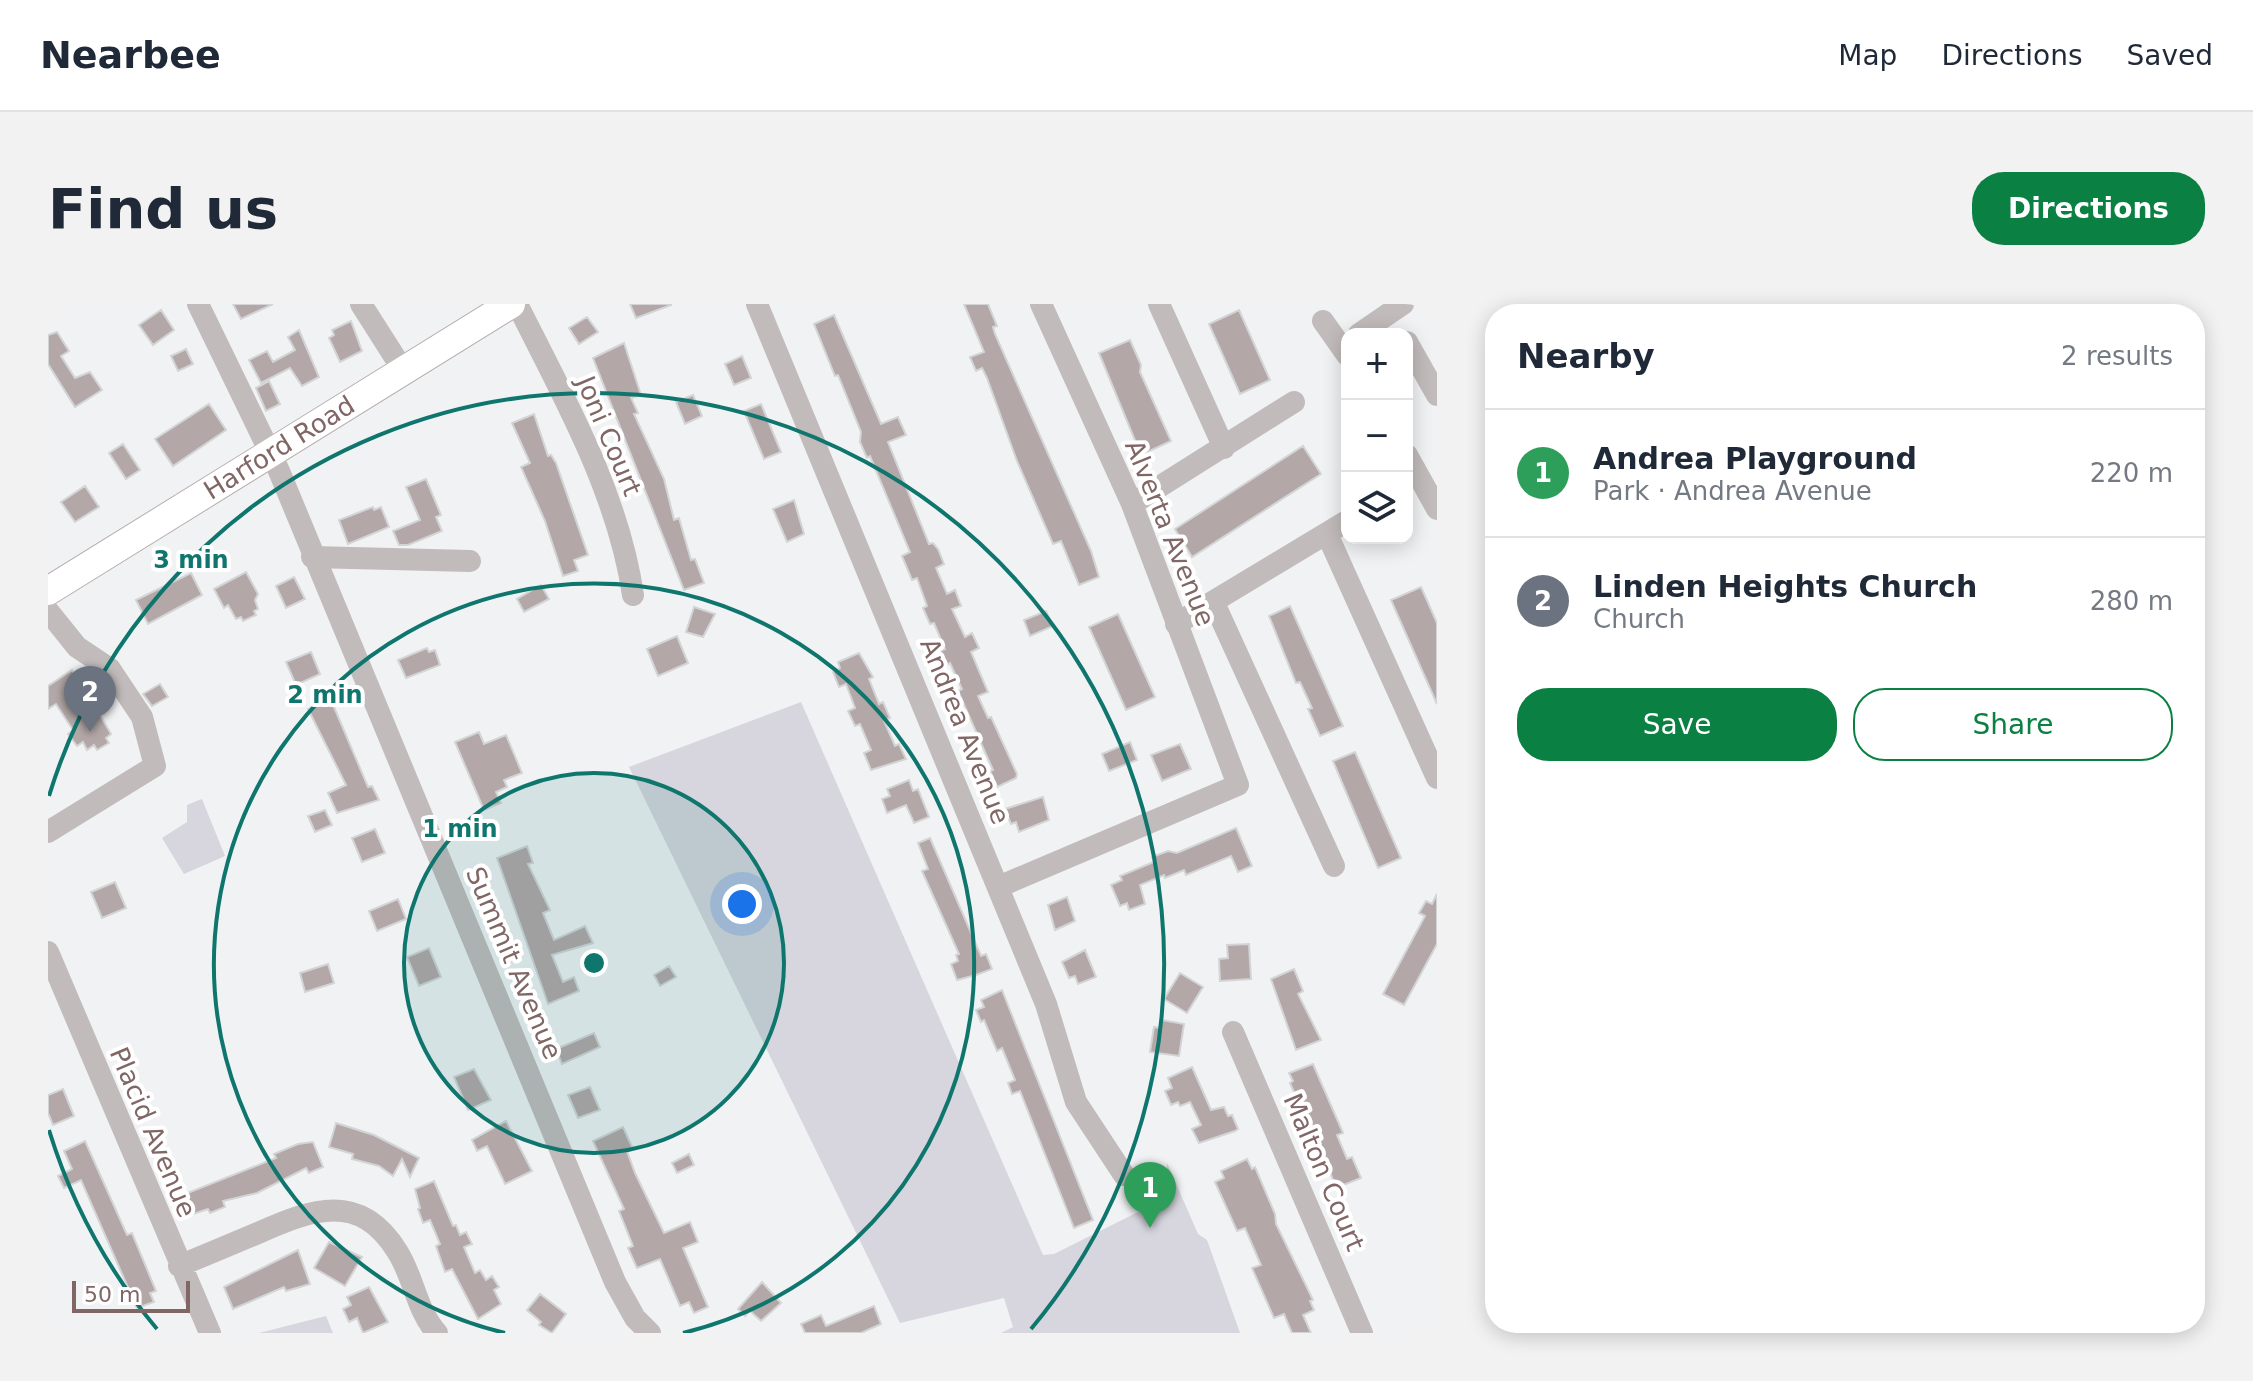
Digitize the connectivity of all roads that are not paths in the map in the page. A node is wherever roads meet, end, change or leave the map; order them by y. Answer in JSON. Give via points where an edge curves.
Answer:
{"nodes":[{"id":1,"x":198,"y":304,"type":"edge"},
{"id":2,"x":361,"y":304,"type":"edge"},
{"id":3,"x":514,"y":304,"type":"edge"},
{"id":4,"x":757,"y":304,"type":"edge"},
{"id":5,"x":1041,"y":304,"type":"edge"},
{"id":6,"x":1159,"y":304,"type":"edge"},
{"id":7,"x":1391,"y":307,"type":"edge"},
{"id":8,"x":1323,"y":321,"type":"dead end"},
{"id":9,"x":1367,"y":328,"type":"edge"},
{"id":10,"x":1400,"y":328,"type":"edge"},
{"id":11,"x":1341,"y":337,"type":"edge"},
{"id":12,"x":1413,"y":353,"type":"edge"},
{"id":13,"x":403,"y":370,"type":"junction"},
{"id":14,"x":1437,"y":395,"type":"edge"},
{"id":15,"x":1294,"y":402,"type":"dead end"},
{"id":16,"x":1224,"y":448,"type":"junction"},
{"id":17,"x":271,"y":451,"type":"junction"},
{"id":18,"x":1413,"y":480,"type":"edge"},
{"id":19,"x":1132,"y":504,"type":"junction"},
{"id":20,"x":1437,"y":509,"type":"edge"},
{"id":21,"x":1341,"y":525,"type":"edge"},
{"id":22,"x":1327,"y":534,"type":"junction"},
{"id":23,"x":312,"y":557,"type":"junction"},
{"id":24,"x":470,"y":561,"type":"dead end"},
{"id":25,"x":48,"y":591,"type":"edge"},
{"id":26,"x":633,"y":595,"type":"dead end"},
{"id":27,"x":1214,"y":603,"type":"junction"},
{"id":28,"x":48,"y":611,"type":"edge"},
{"id":29,"x":1176,"y":624,"type":"junction"},
{"id":30,"x":1437,"y":778,"type":"edge"},
{"id":31,"x":48,"y":832,"type":"edge"},
{"id":32,"x":1334,"y":866,"type":"dead end"},
{"id":33,"x":998,"y":887,"type":"junction"},
{"id":34,"x":48,"y":952,"type":"edge"},
{"id":35,"x":1233,"y":1032,"type":"dead end"},
{"id":36,"x":1124,"y":1175,"type":"dead end"},
{"id":37,"x":179,"y":1266,"type":"junction"},
{"id":38,"x":210,"y":1333,"type":"edge"},
{"id":39,"x":437,"y":1333,"type":"edge"},
{"id":40,"x":650,"y":1333,"type":"edge"},
{"id":41,"x":1362,"y":1333,"type":"edge"}],
"edges":[{"from":1,"to":17,"type":"street","name":"Summit Avenue"},
{"from":2,"to":13,"type":"street"},
{"from":3,"to":13,"type":"main road","name":"Harford Road"},
{"from":3,"to":26,"type":"street","name":"Joni Court","via":[[587,448],[626,556]]},
{"from":4,"to":33,"type":"street","name":"Andrea Avenue"},
{"from":5,"to":19,"type":"street","name":"Alverta Avenue"},
{"from":6,"to":16,"type":"street"},
{"from":7,"to":9,"type":"street"},
{"from":7,"to":10,"type":"street"},
{"from":8,"to":11,"type":"street"},
{"from":12,"to":14,"type":"street"},
{"from":13,"to":17,"type":"main road","name":"Harford Road"},
{"from":15,"to":16,"type":"street"},
{"from":16,"to":19,"type":"street"},
{"from":17,"to":23,"type":"street","name":"Summit Avenue"},
{"from":17,"to":25,"type":"main road","name":"Harford Road"},
{"from":18,"to":20,"type":"street"},
{"from":19,"to":29,"type":"street","name":"Alverta Avenue"},
{"from":21,"to":22,"type":"street"},
{"from":22,"to":27,"type":"street"},
{"from":22,"to":30,"type":"street"},
{"from":23,"to":24,"type":"street"},
{"from":23,"to":40,"type":"street","name":"Summit Avenue","via":[[615,1282]]},
{"from":27,"to":29,"type":"street"},
{"from":27,"to":32,"type":"street"},
{"from":28,"to":31,"type":"street","via":[[77,647],[110,669],[142,717],[155,766]]},
{"from":29,"to":33,"type":"street","name":"Alverta Avenue","via":[[1238,785]]},
{"from":33,"to":36,"type":"street","name":"Andrea Avenue","via":[[1046,1004],[1076,1102]]},
{"from":34,"to":37,"type":"street","name":"Placid Avenue"},
{"from":35,"to":41,"type":"street","name":"Malton Court"},
{"from":37,"to":38,"type":"street","name":"Placid Avenue"},
{"from":37,"to":39,"type":"street","via":[[311,1212],[350,1212],[390,1240],[424,1317]]}]}
